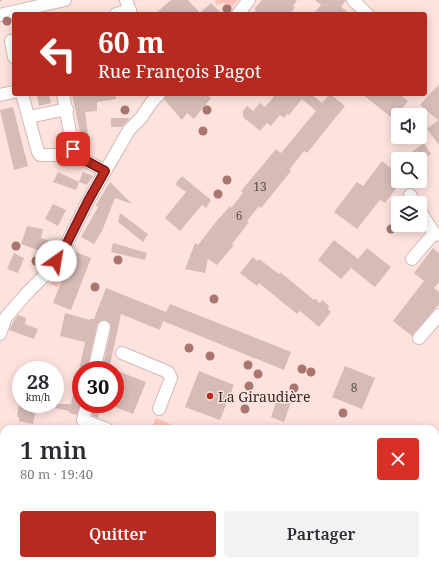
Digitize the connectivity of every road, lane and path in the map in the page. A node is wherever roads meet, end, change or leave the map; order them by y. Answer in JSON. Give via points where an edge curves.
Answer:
{"nodes":[{"id":1,"x":65,"y":0,"type":"edge"},
{"id":2,"x":249,"y":0,"type":"edge"},
{"id":3,"x":353,"y":0,"type":"edge"},
{"id":4,"x":240,"y":12,"type":"edge"},
{"id":5,"x":365,"y":12,"type":"edge"},
{"id":6,"x":0,"y":14,"type":"edge"},
{"id":7,"x":8,"y":41,"type":"edge"},
{"id":8,"x":12,"y":51,"type":"edge"},
{"id":9,"x":12,"y":93,"type":"edge"},
{"id":10,"x":0,"y":96,"type":"edge"},
{"id":11,"x":23,"y":96,"type":"edge"},
{"id":12,"x":64,"y":96,"type":"edge"},
{"id":13,"x":153,"y":97,"type":"edge"},
{"id":14,"x":67,"y":109,"type":"junction"},
{"id":15,"x":29,"y":118,"type":"junction"},
{"id":16,"x":73,"y":149,"type":"junction"},
{"id":17,"x":105,"y":171,"type":"junction"},
{"id":18,"x":427,"y":221,"type":"edge"},
{"id":19,"x":436,"y":234,"type":"edge"},
{"id":20,"x":412,"y":259,"type":"dead end"},
{"id":21,"x":439,"y":315,"type":"edge"},
{"id":22,"x":104,"y":327,"type":"dead end"},
{"id":23,"x":0,"y":334,"type":"edge"},
{"id":24,"x":420,"y":338,"type":"dead end"},
{"id":25,"x":122,"y":354,"type":"dead end"},
{"id":26,"x":96,"y":361,"type":"edge"},
{"id":27,"x":159,"y":409,"type":"dead end"},
{"id":28,"x":85,"y":413,"type":"edge"},
{"id":29,"x":97,"y":425,"type":"edge"}],
"edges":[{"from":1,"to":6,"type":"street"},
{"from":2,"to":4,"type":"street"},
{"from":3,"to":5,"type":"street"},
{"from":7,"to":8,"type":"street"},
{"from":9,"to":10,"type":"street"},
{"from":11,"to":15,"type":"street"},
{"from":12,"to":14,"type":"street"},
{"from":13,"to":17,"type":"street","via":[[141,118],[129,130]]},
{"from":14,"to":15,"type":"street"},
{"from":14,"to":16,"type":"street"},
{"from":15,"to":16,"type":"street","via":[[40,154],[56,155]]},
{"from":16,"to":17,"type":"street","via":[[81,158]]},
{"from":17,"to":23,"type":"street","via":[[62,253],[6,317]]},
{"from":18,"to":19,"type":"street"},
{"from":19,"to":20,"type":"street"},
{"from":21,"to":24,"type":"street"},
{"from":22,"to":26,"type":"street"},
{"from":25,"to":27,"type":"street","via":[[168,372],[171,378]]},
{"from":28,"to":29,"type":"street","via":[[84,420]]}]}
